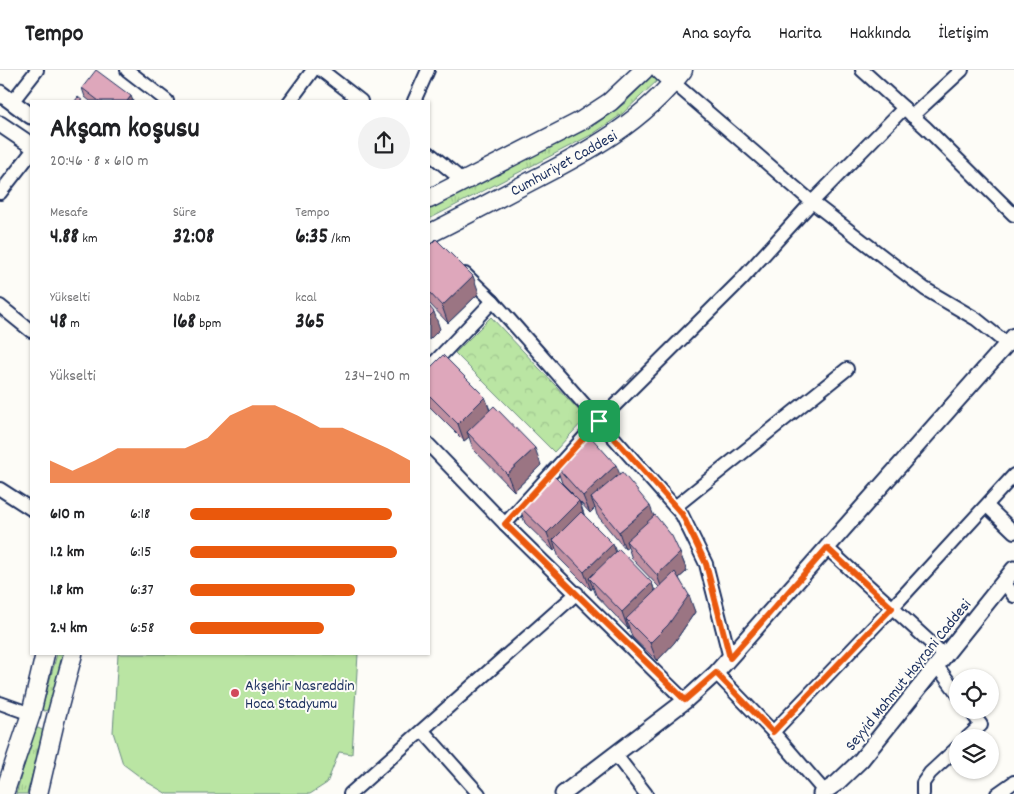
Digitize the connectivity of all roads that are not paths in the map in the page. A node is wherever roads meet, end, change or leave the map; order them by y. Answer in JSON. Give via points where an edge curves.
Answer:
{"nodes":[{"id":1,"x":37,"y":70,"type":"edge"},
{"id":2,"x":126,"y":70,"type":"edge"},
{"id":3,"x":312,"y":70,"type":"edge"},
{"id":4,"x":321,"y":70,"type":"edge"},
{"id":5,"x":428,"y":70,"type":"edge"},
{"id":6,"x":644,"y":70,"type":"edge"},
{"id":7,"x":660,"y":70,"type":"edge"},
{"id":8,"x":862,"y":70,"type":"edge"},
{"id":9,"x":962,"y":70,"type":"edge"},
{"id":10,"x":679,"y":76,"type":"edge"},
{"id":11,"x":0,"y":93,"type":"edge"},
{"id":12,"x":166,"y":100,"type":"edge"},
{"id":13,"x":291,"y":100,"type":"edge"},
{"id":14,"x":360,"y":100,"type":"edge"},
{"id":15,"x":414,"y":100,"type":"edge"},
{"id":16,"x":12,"y":102,"type":"junction"},
{"id":17,"x":908,"y":112,"type":"junction"},
{"id":18,"x":30,"y":115,"type":"edge"},
{"id":19,"x":0,"y":124,"type":"edge"},
{"id":20,"x":30,"y":144,"type":"edge"},
{"id":21,"x":30,"y":154,"type":"edge"},
{"id":22,"x":430,"y":154,"type":"edge"},
{"id":23,"x":463,"y":182,"type":"junction"},
{"id":24,"x":0,"y":193,"type":"edge"},
{"id":25,"x":430,"y":198,"type":"edge"},
{"id":26,"x":812,"y":202,"type":"junction"},
{"id":27,"x":1013,"y":212,"type":"edge"},
{"id":28,"x":431,"y":240,"type":"edge"},
{"id":29,"x":457,"y":267,"type":"edge"},
{"id":30,"x":493,"y":301,"type":"junction"},
{"id":31,"x":0,"y":306,"type":"edge"},
{"id":32,"x":30,"y":330,"type":"edge"},
{"id":33,"x":1010,"y":340,"type":"edge"},
{"id":34,"x":430,"y":367,"type":"edge"},
{"id":35,"x":847,"y":369,"type":"dead end"},
{"id":36,"x":599,"y":421,"type":"junction"},
{"id":37,"x":430,"y":446,"type":"edge"},
{"id":38,"x":1014,"y":475,"type":"edge"},
{"id":39,"x":0,"y":489,"type":"edge"},
{"id":40,"x":987,"y":506,"type":"junction"},
{"id":41,"x":675,"y":507,"type":"junction"},
{"id":42,"x":30,"y":508,"type":"edge"},
{"id":43,"x":505,"y":524,"type":"junction"},
{"id":44,"x":1014,"y":532,"type":"edge"},
{"id":45,"x":827,"y":548,"type":"junction"},
{"id":46,"x":1014,"y":569,"type":"edge"},
{"id":47,"x":1004,"y":582,"type":"junction"},
{"id":48,"x":577,"y":594,"type":"junction"},
{"id":49,"x":1014,"y":596,"type":"edge"},
{"id":50,"x":892,"y":608,"type":"junction"},
{"id":51,"x":45,"y":655,"type":"edge"},
{"id":52,"x":73,"y":655,"type":"edge"},
{"id":53,"x":730,"y":658,"type":"junction"},
{"id":54,"x":940,"y":660,"type":"junction"},
{"id":55,"x":716,"y":673,"type":"junction"},
{"id":56,"x":949,"y":677,"type":"edge"},
{"id":57,"x":685,"y":700,"type":"junction"},
{"id":58,"x":0,"y":703,"type":"edge"},
{"id":59,"x":31,"y":714,"type":"junction"},
{"id":60,"x":976,"y":719,"type":"edge"},
{"id":61,"x":54,"y":721,"type":"junction"},
{"id":62,"x":976,"y":729,"type":"edge"},
{"id":63,"x":423,"y":731,"type":"junction"},
{"id":64,"x":773,"y":732,"type":"junction"},
{"id":65,"x":615,"y":754,"type":"junction"},
{"id":66,"x":949,"y":755,"type":"edge"},
{"id":67,"x":1014,"y":782,"type":"edge"},
{"id":68,"x":822,"y":793,"type":"edge"},
{"id":69,"x":4,"y":794,"type":"edge"},
{"id":70,"x":38,"y":794,"type":"edge"},
{"id":71,"x":350,"y":794,"type":"edge"},
{"id":72,"x":479,"y":794,"type":"edge"},
{"id":73,"x":563,"y":794,"type":"edge"},
{"id":74,"x":646,"y":794,"type":"edge"},
{"id":75,"x":923,"y":794,"type":"edge"},
{"id":76,"x":997,"y":794,"type":"edge"}],
"edges":[{"from":1,"to":16,"type":"street"},
{"from":2,"to":12,"type":"street"},
{"from":3,"to":13,"type":"street"},
{"from":4,"to":14,"type":"street"},
{"from":5,"to":15,"type":"street"},
{"from":6,"to":23,"type":"main road","name":"Cumhuriyet Caddesi","via":[[610,102],[582,121]]},
{"from":7,"to":10,"type":"main road"},
{"from":8,"to":17,"type":"street"},
{"from":9,"to":17,"type":"street"},
{"from":10,"to":26,"type":"street"},
{"from":10,"to":28,"type":"main road","name":"Cumhuriyet Caddesi","via":[[636,118],[602,143]]},
{"from":11,"to":16,"type":"street"},
{"from":16,"to":18,"type":"street"},
{"from":17,"to":26,"type":"street"},
{"from":17,"to":27,"type":"street"},
{"from":19,"to":20,"type":"street"},
{"from":21,"to":24,"type":"street"},
{"from":22,"to":23,"type":"street"},
{"from":23,"to":25,"type":"main road","name":"Cumhuriyet Caddesi"},
{"from":26,"to":33,"type":"street","via":[[925,290]]},
{"from":26,"to":36,"type":"street","via":[[742,279]]},
{"from":29,"to":30,"type":"street"},
{"from":30,"to":34,"type":"street"},
{"from":30,"to":36,"type":"street"},
{"from":31,"to":32,"type":"street"},
{"from":33,"to":45,"type":"street"},
{"from":35,"to":41,"type":"street"},
{"from":36,"to":41,"type":"street"},
{"from":36,"to":43,"type":"street"},
{"from":37,"to":43,"type":"street"},
{"from":38,"to":40,"type":"street"},
{"from":39,"to":42,"type":"street"},
{"from":40,"to":44,"type":"street"},
{"from":40,"to":50,"type":"street"},
{"from":41,"to":53,"type":"street","via":[[682,514],[706,564]]},
{"from":43,"to":48,"type":"street"},
{"from":45,"to":50,"type":"street"},
{"from":45,"to":53,"type":"street"},
{"from":46,"to":47,"type":"street","name":"Seyyid Mahmut Hayrani Caddesi"},
{"from":47,"to":49,"type":"street"},
{"from":47,"to":54,"type":"street","name":"Seyyid Mahmut Hayrani Caddesi"},
{"from":48,"to":57,"type":"street"},
{"from":48,"to":63,"type":"street"},
{"from":50,"to":54,"type":"street"},
{"from":50,"to":64,"type":"street"},
{"from":51,"to":59,"type":"main road"},
{"from":52,"to":61,"type":"main road"},
{"from":53,"to":55,"type":"street"},
{"from":54,"to":56,"type":"street"},
{"from":54,"to":68,"type":"street","name":"Seyyid Mahmut Hayrani Caddesi","via":[[861,760]]},
{"from":55,"to":57,"type":"street"},
{"from":55,"to":64,"type":"street"},
{"from":57,"to":65,"type":"street"},
{"from":58,"to":59,"type":"street"},
{"from":59,"to":61,"type":"main road"},
{"from":59,"to":69,"type":"main road"},
{"from":60,"to":62,"type":"street","via":[[980,725]]},
{"from":61,"to":70,"type":"main road"},
{"from":63,"to":71,"type":"street"},
{"from":63,"to":72,"type":"street"},
{"from":64,"to":68,"type":"street"},
{"from":65,"to":73,"type":"street"},
{"from":65,"to":74,"type":"street"},
{"from":66,"to":75,"type":"street","via":[[923,783]]},
{"from":67,"to":76,"type":"street"}]}
